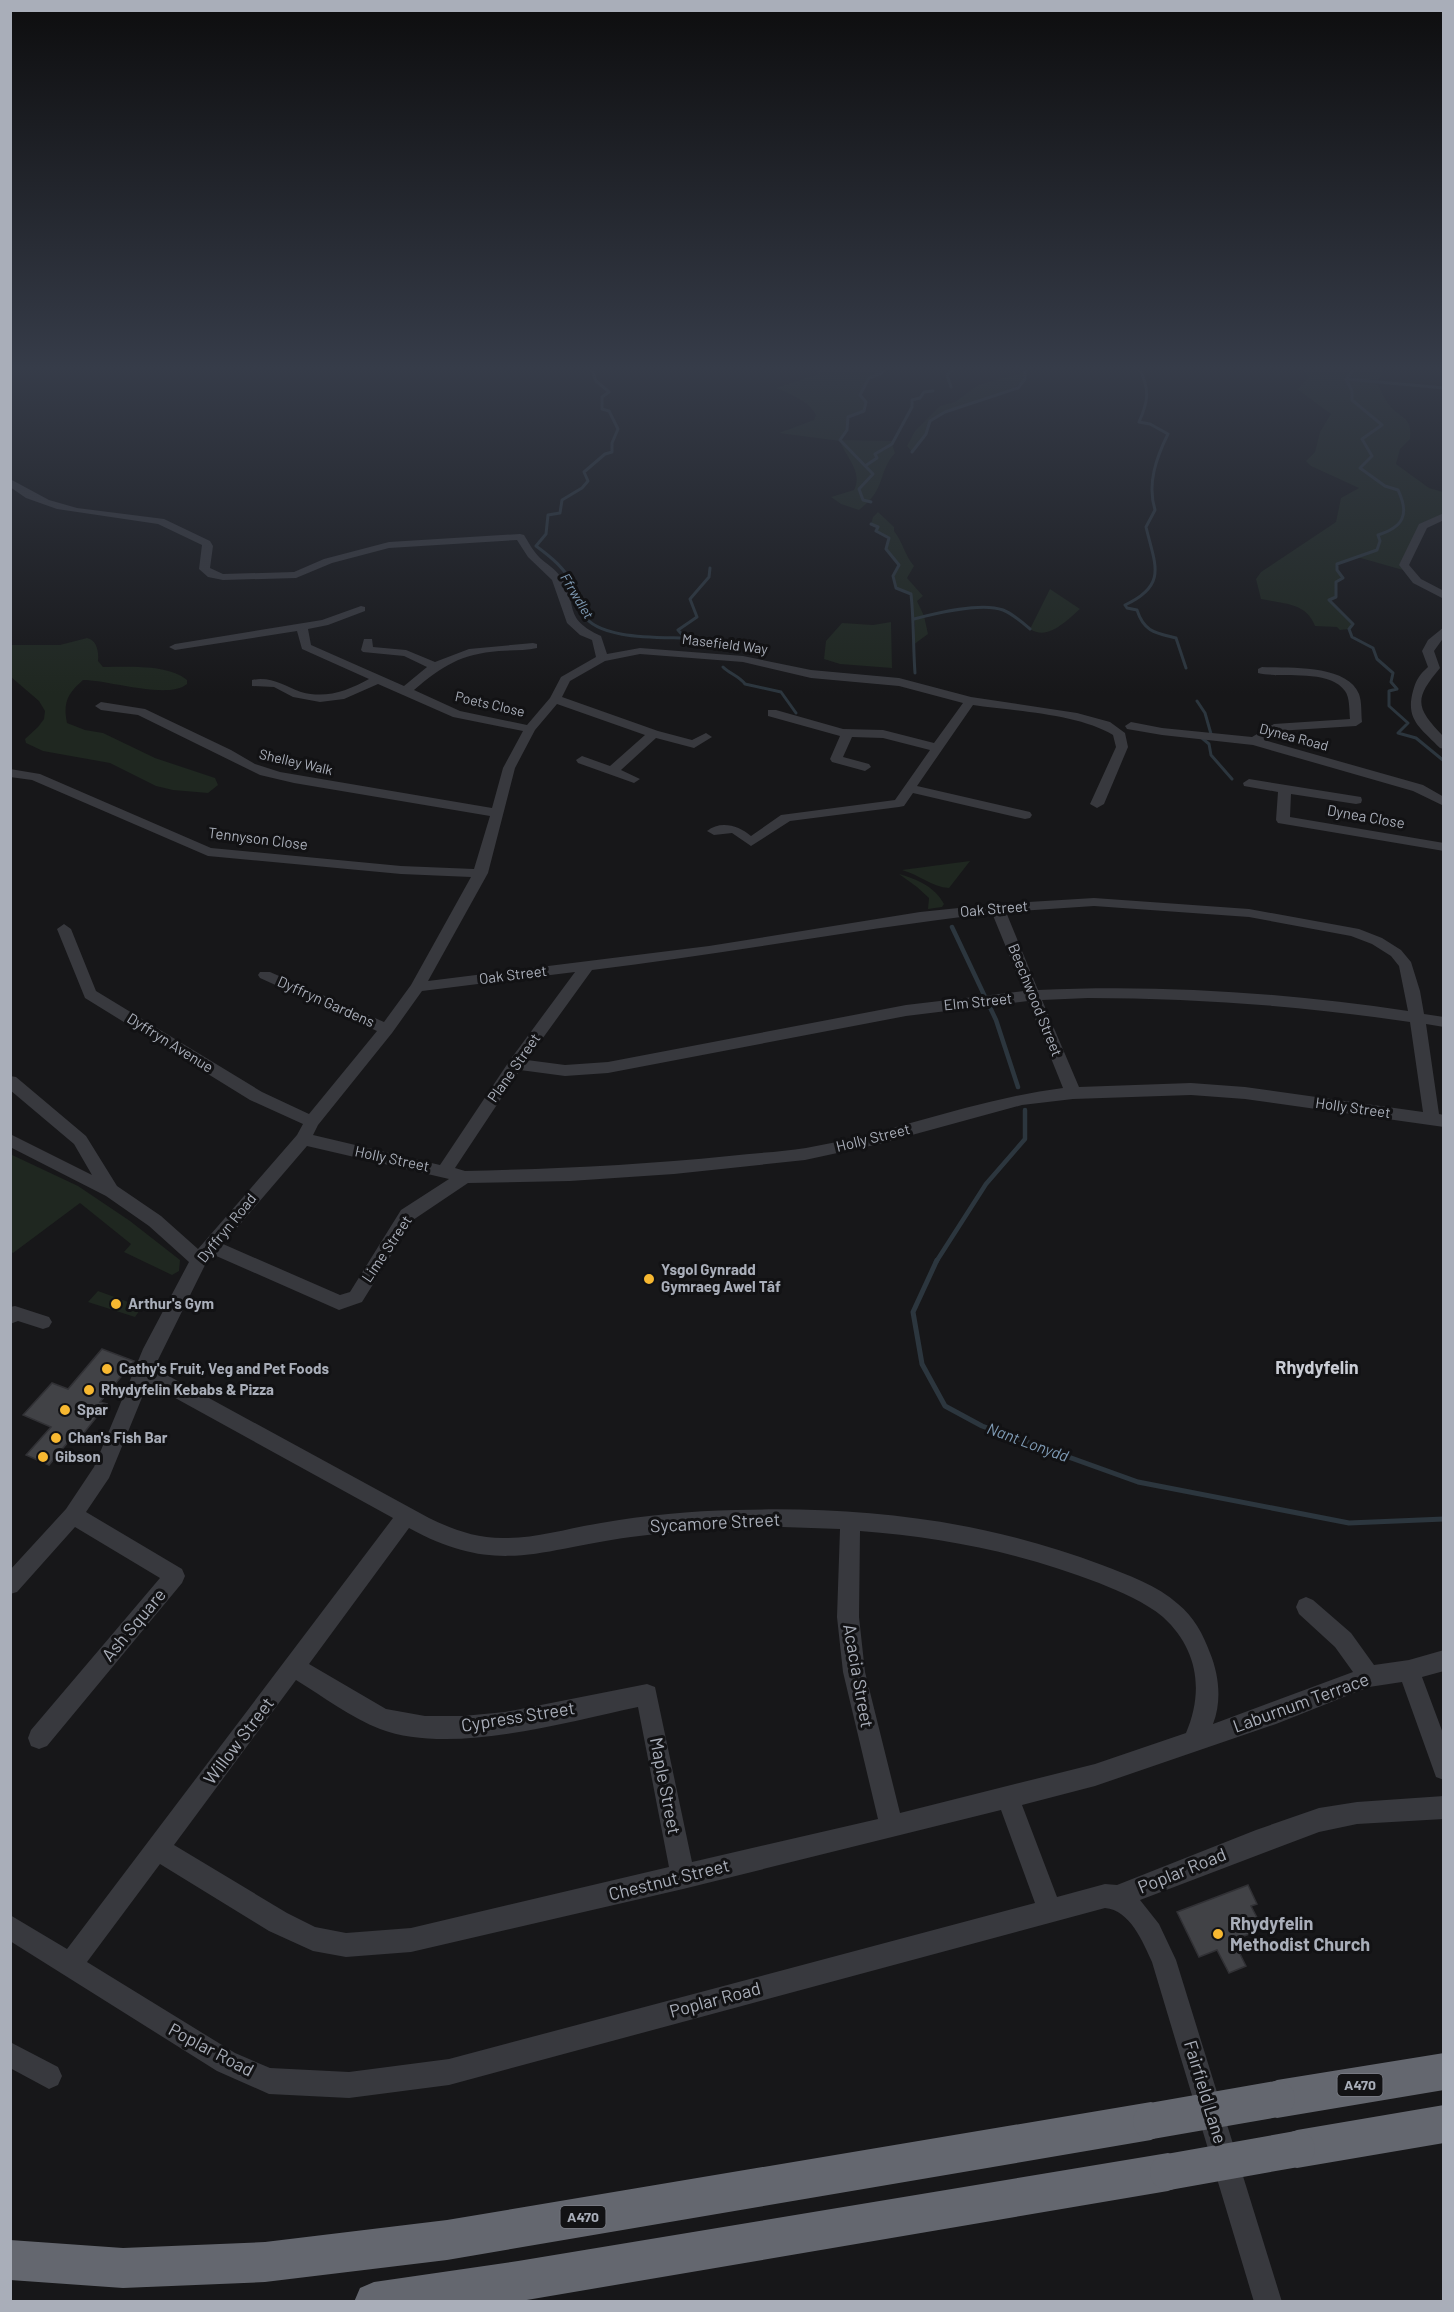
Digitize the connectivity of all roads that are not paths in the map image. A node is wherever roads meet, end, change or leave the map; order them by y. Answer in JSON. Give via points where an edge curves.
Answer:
{"nodes":[{"id":1,"x":10,"y":482,"type":"edge"},
{"id":2,"x":1443,"y":516,"type":"edge"},
{"id":3,"x":1443,"y":596,"type":"edge"},
{"id":4,"x":361,"y":609,"type":"dead end"},
{"id":5,"x":302,"y":626,"type":"junction"},
{"id":6,"x":1443,"y":630,"type":"edge"},
{"id":7,"x":368,"y":641,"type":"dead end"},
{"id":8,"x":527,"y":644,"type":"dead end"},
{"id":9,"x":597,"y":645,"type":"junction"},
{"id":10,"x":175,"y":647,"type":"dead end"},
{"id":11,"x":639,"y":651,"type":"junction"},
{"id":12,"x":602,"y":658,"type":"junction"},
{"id":13,"x":435,"y":666,"type":"junction"},
{"id":14,"x":1262,"y":671,"type":"dead end"},
{"id":15,"x":378,"y":679,"type":"junction"},
{"id":16,"x":256,"y":683,"type":"dead end"},
{"id":17,"x":406,"y":691,"type":"junction"},
{"id":18,"x":555,"y":699,"type":"junction"},
{"id":19,"x":970,"y":701,"type":"junction"},
{"id":20,"x":101,"y":706,"type":"dead end"},
{"id":21,"x":772,"y":713,"type":"dead end"},
{"id":22,"x":1131,"y":726,"type":"dead end"},
{"id":23,"x":530,"y":729,"type":"junction"},
{"id":24,"x":848,"y":733,"type":"junction"},
{"id":25,"x":654,"y":734,"type":"junction"},
{"id":26,"x":706,"y":737,"type":"dead end"},
{"id":27,"x":1254,"y":741,"type":"junction"},
{"id":28,"x":1443,"y":745,"type":"edge"},
{"id":29,"x":937,"y":748,"type":"junction"},
{"id":30,"x":582,"y":760,"type":"dead end"},
{"id":31,"x":865,"y":767,"type":"dead end"},
{"id":32,"x":612,"y":771,"type":"junction"},
{"id":33,"x":10,"y":773,"type":"edge"},
{"id":34,"x":634,"y":779,"type":"dead end"},
{"id":35,"x":1248,"y":783,"type":"dead end"},
{"id":36,"x":909,"y":788,"type":"junction"},
{"id":37,"x":1285,"y":789,"type":"junction"},
{"id":38,"x":1356,"y":800,"type":"dead end"},
{"id":39,"x":1443,"y":802,"type":"edge"},
{"id":40,"x":1097,"y":804,"type":"dead end"},
{"id":41,"x":496,"y":813,"type":"junction"},
{"id":42,"x":1025,"y":816,"type":"dead end"},
{"id":43,"x":714,"y":831,"type":"dead end"},
{"id":44,"x":1443,"y":847,"type":"edge"},
{"id":45,"x":481,"y":873,"type":"junction"},
{"id":46,"x":997,"y":908,"type":"junction"},
{"id":47,"x":64,"y":929,"type":"dead end"},
{"id":48,"x":437,"y":950,"type":"joint"},
{"id":49,"x":587,"y":966,"type":"junction"},
{"id":50,"x":265,"y":975,"type":"dead end"},
{"id":51,"x":417,"y":987,"type":"junction"},
{"id":52,"x":1033,"y":996,"type":"junction"},
{"id":53,"x":1416,"y":1017,"type":"junction"},
{"id":54,"x":1443,"y":1022,"type":"edge"},
{"id":55,"x":387,"y":1029,"type":"junction"},
{"id":56,"x":516,"y":1064,"type":"junction"},
{"id":57,"x":10,"y":1082,"type":"edge"},
{"id":58,"x":1073,"y":1093,"type":"junction"},
{"id":59,"x":1438,"y":1121,"type":"edge"},
{"id":60,"x":312,"y":1122,"type":"junction"},
{"id":61,"x":303,"y":1139,"type":"junction"},
{"id":62,"x":10,"y":1140,"type":"edge"},
{"id":63,"x":444,"y":1171,"type":"junction"},
{"id":64,"x":465,"y":1177,"type":"junction"},
{"id":65,"x":111,"y":1191,"type":"junction"},
{"id":66,"x":205,"y":1253,"type":"junction"},
{"id":67,"x":10,"y":1317,"type":"edge"},
{"id":68,"x":43,"y":1322,"type":"dead end"},
{"id":69,"x":144,"y":1372,"type":"junction"},
{"id":70,"x":73,"y":1515,"type":"junction"},
{"id":71,"x":407,"y":1515,"type":"junction"},
{"id":72,"x":850,"y":1522,"type":"junction"},
{"id":73,"x":10,"y":1585,"type":"edge"},
{"id":74,"x":1306,"y":1607,"type":"dead end"},
{"id":75,"x":1443,"y":1660,"type":"edge"},
{"id":76,"x":294,"y":1667,"type":"junction"},
{"id":77,"x":1409,"y":1670,"type":"junction"},
{"id":78,"x":1369,"y":1676,"type":"junction"},
{"id":79,"x":647,"y":1695,"type":"joint"},
{"id":80,"x":39,"y":1738,"type":"dead end"},
{"id":81,"x":1194,"y":1740,"type":"junction"},
{"id":82,"x":1443,"y":1769,"type":"edge"},
{"id":83,"x":1008,"y":1797,"type":"junction"},
{"id":84,"x":1443,"y":1806,"type":"edge"},
{"id":85,"x":892,"y":1827,"type":"junction"},
{"id":86,"x":158,"y":1849,"type":"junction"},
{"id":87,"x":683,"y":1877,"type":"junction"},
{"id":88,"x":1117,"y":1897,"type":"junction"},
{"id":89,"x":1050,"y":1910,"type":"junction"},
{"id":90,"x":10,"y":1927,"type":"edge"},
{"id":91,"x":69,"y":1966,"type":"junction"},
{"id":92,"x":10,"y":2054,"type":"edge"},
{"id":93,"x":1443,"y":2071,"type":"edge"},
{"id":94,"x":49,"y":2076,"type":"dead end"},
{"id":95,"x":1443,"y":2124,"type":"edge"},
{"id":96,"x":10,"y":2260,"type":"edge"},
{"id":97,"x":374,"y":2301,"type":"edge"},
{"id":98,"x":1268,"y":2301,"type":"edge"}],
"edges":[{"from":1,"to":9,"type":"street","via":[[30,496],[60,506],[160,521],[206,543],[204,569],[223,577],[296,574],[389,545],[520,537],[557,580],[570,624],[597,638]]},
{"from":2,"to":3,"type":"street","via":[[1423,526],[1404,565],[1417,581]]},
{"from":4,"to":5,"type":"street","via":[[324,623]]},
{"from":5,"to":10,"type":"street","via":[[188,640]]},
{"from":5,"to":15,"type":"street","name":"Poets Close","via":[[306,647]]},
{"from":6,"to":28,"type":"street","via":[[1428,651],[1434,668],[1422,680],[1415,705],[1418,717]]},
{"from":7,"to":13,"type":"street","via":[[367,650],[406,653]]},
{"from":8,"to":13,"type":"street","via":[[482,649]]},
{"from":9,"to":11,"type":"street"},
{"from":9,"to":12,"type":"street"},
{"from":11,"to":12,"type":"street","name":"Masefield Way"},
{"from":11,"to":19,"type":"street","name":"Masefield Way","via":[[743,659],[811,674],[899,682]]},
{"from":12,"to":18,"type":"street","name":"Masefield Way","via":[[565,679]]},
{"from":13,"to":17,"type":"street"},
{"from":14,"to":27,"type":"street","via":[[1337,678],[1353,692],[1356,722],[1274,728]]},
{"from":15,"to":16,"type":"street","via":[[348,696],[334,699],[296,694],[276,684]]},
{"from":15,"to":17,"type":"street","name":"Poets Close"},
{"from":17,"to":23,"type":"street","name":"Poets Close","via":[[457,714]]},
{"from":18,"to":23,"type":"street","name":"Masefield Way"},
{"from":18,"to":25,"type":"street"},
{"from":19,"to":29,"type":"street"},
{"from":19,"to":40,"type":"street","name":"Masefield Way","via":[[1077,717],[1119,733],[1122,747]]},
{"from":20,"to":41,"type":"street","name":"Shelley Walk","via":[[141,712],[227,753],[237,762],[280,776]]},
{"from":21,"to":24,"type":"street"},
{"from":22,"to":27,"type":"street","name":"Dynea Road","via":[[1176,735]]},
{"from":23,"to":41,"type":"street","name":"Masefield Way","via":[[508,768]]},
{"from":24,"to":29,"type":"street","via":[[882,734]]},
{"from":24,"to":31,"type":"street","via":[[836,759]]},
{"from":25,"to":26,"type":"street","via":[[694,744]]},
{"from":25,"to":32,"type":"street"},
{"from":27,"to":39,"type":"street","name":"Dynea Road","via":[[1418,788]]},
{"from":29,"to":36,"type":"street"},
{"from":30,"to":32,"type":"street"},
{"from":32,"to":34,"type":"street"},
{"from":33,"to":45,"type":"street","name":"Tennyson Close","via":[[34,777],[208,852],[401,870]]},
{"from":35,"to":37,"type":"street","name":"Dynea Close"},
{"from":36,"to":42,"type":"street"},
{"from":36,"to":43,"type":"street","via":[[899,803],[786,818],[751,842],[735,829]]},
{"from":37,"to":38,"type":"street","name":"Dynea Close"},
{"from":37,"to":44,"type":"street","name":"Dynea Close","via":[[1282,826]]},
{"from":41,"to":45,"type":"street","name":"Masefield Way"},
{"from":45,"to":48,"type":"street","name":"Masefield Way"},
{"from":46,"to":49,"type":"street","name":"Oak Street"},
{"from":46,"to":52,"type":"street","name":"Beechwood Street"},
{"from":46,"to":53,"type":"street","name":"Oak Street","via":[[1094,902],[1185,907],[1249,913],[1354,932],[1396,953],[1406,965]]},
{"from":47,"to":60,"type":"street","name":"Dyffryn Avenue","via":[[90,994],[256,1096]]},
{"from":48,"to":51,"type":"street","name":"Dyffryn Road"},
{"from":49,"to":51,"type":"street","name":"Oak Street"},
{"from":49,"to":56,"type":"street","name":"Plane Street"},
{"from":50,"to":55,"type":"street","name":"Dyffryn Gardens"},
{"from":51,"to":55,"type":"street","name":"Dyffryn Road"},
{"from":52,"to":53,"type":"street","name":"Elm Street","via":[[1157,992],[1281,1000]]},
{"from":52,"to":56,"type":"street","name":"Elm Street","via":[[883,1014],[597,1069],[548,1069]]},
{"from":52,"to":58,"type":"street","name":"Beechwood Street"},
{"from":53,"to":54,"type":"street","name":"Elm Street"},
{"from":53,"to":59,"type":"street","name":"Oak Street"},
{"from":55,"to":60,"type":"street","name":"Dyffryn Road"},
{"from":56,"to":63,"type":"street","name":"Plane Street"},
{"from":57,"to":65,"type":"street","via":[[80,1140]]},
{"from":58,"to":59,"type":"street","name":"Holly Street","via":[[1191,1089],[1245,1093]]},
{"from":58,"to":64,"type":"street","name":"Holly Street","via":[[1022,1099],[805,1154],[674,1168]]},
{"from":60,"to":61,"type":"street","name":"Dyffryn Road"},
{"from":61,"to":63,"type":"street","name":"Holly Street"},
{"from":61,"to":66,"type":"street","name":"Dyffryn Road"},
{"from":62,"to":65,"type":"street","name":"Lime Street"},
{"from":63,"to":64,"type":"street","name":"Holly Street"},
{"from":64,"to":66,"type":"street","name":"Lime Street","via":[[407,1215],[356,1297],[339,1303]]},
{"from":65,"to":66,"type":"street","name":"Lime Street"},
{"from":66,"to":69,"type":"street","name":"Dyffryn Road","via":[[152,1349]]},
{"from":67,"to":68,"type":"street","via":[[15,1313]]},
{"from":69,"to":70,"type":"street","name":"Dyffryn Road","via":[[102,1473]]},
{"from":69,"to":71,"type":"street","name":"Sycamore Street"},
{"from":70,"to":73,"type":"street","name":"Dyffryn Road"},
{"from":70,"to":80,"type":"street","name":"Ash Square","via":[[175,1576]]},
{"from":71,"to":72,"type":"street","name":"Sycamore Street","via":[[456,1540],[503,1548],[603,1532],[733,1520]]},
{"from":71,"to":76,"type":"street","name":"Willow Street"},
{"from":72,"to":81,"type":"street","name":"Sycamore Street","via":[[954,1534],[1042,1554],[1081,1565],[1156,1599],[1187,1628],[1198,1648],[1208,1696]]},
{"from":72,"to":85,"type":"street","name":"Acacia Street","via":[[848,1617],[854,1672]]},
{"from":74,"to":78,"type":"street","via":[[1343,1640]]},
{"from":75,"to":77,"type":"street","name":"Laburnum Terrace"},
{"from":76,"to":79,"type":"street","name":"Cypress Street","via":[[383,1719],[425,1727],[505,1723]]},
{"from":76,"to":86,"type":"street","name":"Willow Street"},
{"from":77,"to":78,"type":"street","name":"Laburnum Terrace"},
{"from":77,"to":82,"type":"street"},
{"from":78,"to":81,"type":"street","name":"Laburnum Terrace"},
{"from":79,"to":87,"type":"street","name":"Maple Street"},
{"from":81,"to":83,"type":"street","name":"Chestnut Street","via":[[1095,1775]]},
{"from":83,"to":85,"type":"street","name":"Chestnut Street"},
{"from":83,"to":89,"type":"street"},
{"from":84,"to":88,"type":"street","name":"Poplar Road","via":[[1319,1820]]},
{"from":85,"to":87,"type":"street","name":"Chestnut Street"},
{"from":86,"to":87,"type":"street","name":"Chestnut Street","via":[[278,1923],[313,1940],[346,1945],[411,1940]]},
{"from":86,"to":91,"type":"street","name":"Willow Street"},
{"from":88,"to":89,"type":"street","name":"Poplar Road","via":[[1105,1896]]},
{"from":88,"to":98,"type":"street","name":"Fairfield Lane","via":[[1144,1919],[1164,1960]]},
{"from":89,"to":91,"type":"street","name":"Poplar Road","via":[[449,2072],[349,2085],[269,2081],[226,2062]]},
{"from":90,"to":91,"type":"street","name":"Poplar Road"},
{"from":92,"to":94,"type":"street"},
{"from":93,"to":96,"type":"highway","number":"A470","bridge":true,"via":[[447,2240],[265,2262],[123,2268]]},
{"from":95,"to":97,"type":"highway","bridge":true,"via":[[518,2281]]}]}
